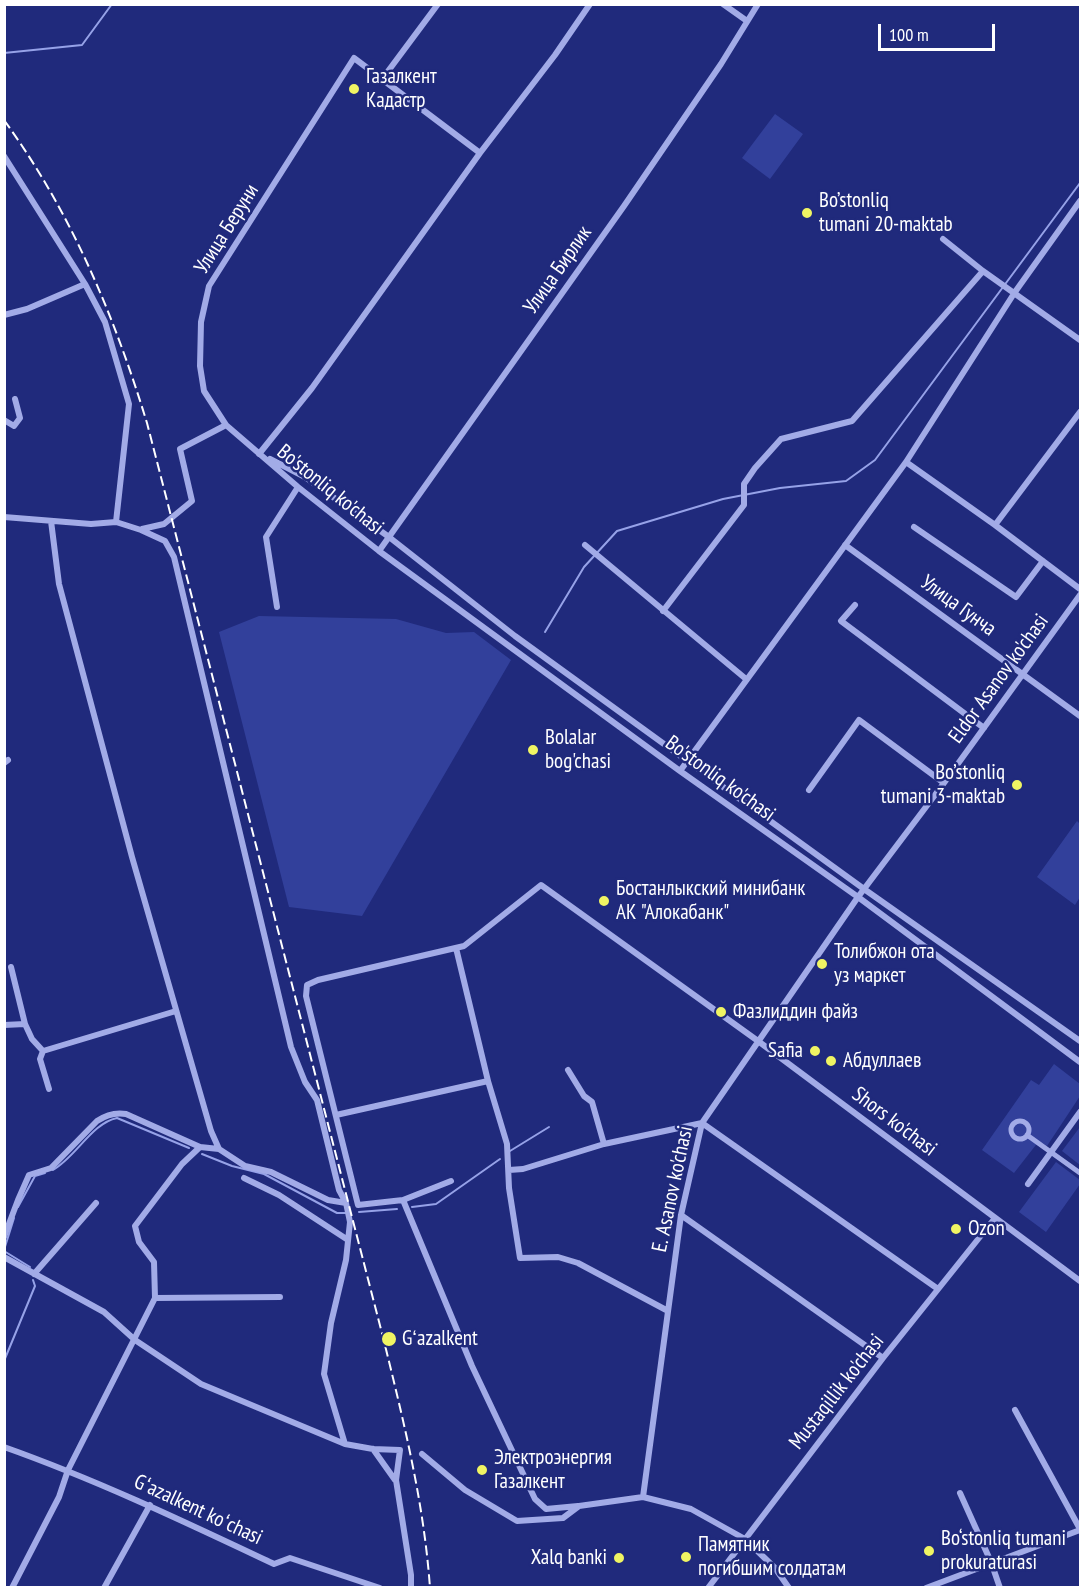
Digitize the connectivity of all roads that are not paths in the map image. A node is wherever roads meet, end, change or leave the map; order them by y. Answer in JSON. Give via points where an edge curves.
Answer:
{"nodes":[{"id":1,"x":438,"y":4,"type":"edge"},
{"id":2,"x":590,"y":4,"type":"edge"},
{"id":3,"x":723,"y":4,"type":"edge"},
{"id":4,"x":758,"y":4,"type":"edge"},
{"id":5,"x":747,"y":21,"type":"junction"},
{"id":6,"x":383,"y":78,"type":"junction"},
{"id":7,"x":480,"y":153,"type":"junction"},
{"id":8,"x":4,"y":156,"type":"edge"},
{"id":9,"x":1080,"y":201,"type":"edge"},
{"id":10,"x":942,"y":239,"type":"dead end"},
{"id":11,"x":983,"y":271,"type":"junction"},
{"id":12,"x":85,"y":284,"type":"junction"},
{"id":13,"x":1013,"y":291,"type":"junction"},
{"id":14,"x":4,"y":315,"type":"edge"},
{"id":15,"x":1080,"y":340,"type":"edge"},
{"id":16,"x":15,"y":399,"type":"dead end"},
{"id":17,"x":1080,"y":412,"type":"edge"},
{"id":18,"x":4,"y":420,"type":"edge"},
{"id":19,"x":226,"y":425,"type":"junction"},
{"id":20,"x":259,"y":454,"type":"junction"},
{"id":21,"x":906,"y":462,"type":"junction"},
{"id":22,"x":298,"y":487,"type":"junction"},
{"id":23,"x":4,"y":517,"type":"edge"},
{"id":24,"x":51,"y":520,"type":"junction"},
{"id":25,"x":116,"y":522,"type":"junction"},
{"id":26,"x":994,"y":525,"type":"junction"},
{"id":27,"x":914,"y":526,"type":"dead end"},
{"id":28,"x":141,"y":530,"type":"junction"},
{"id":29,"x":389,"y":537,"type":"junction"},
{"id":30,"x":845,"y":545,"type":"junction"},
{"id":31,"x":586,"y":547,"type":"dead end"},
{"id":32,"x":379,"y":551,"type":"junction"},
{"id":33,"x":1043,"y":561,"type":"junction"},
{"id":34,"x":1080,"y":589,"type":"edge"},
{"id":35,"x":1080,"y":595,"type":"edge"},
{"id":36,"x":855,"y":605,"type":"dead end"},
{"id":37,"x":277,"y":607,"type":"dead end"},
{"id":38,"x":663,"y":611,"type":"junction"},
{"id":39,"x":1023,"y":674,"type":"junction"},
{"id":40,"x":746,"y":679,"type":"junction"},
{"id":41,"x":1080,"y":716,"type":"edge"},
{"id":42,"x":984,"y":728,"type":"junction"},
{"id":43,"x":687,"y":761,"type":"junction"},
{"id":44,"x":680,"y":771,"type":"junction"},
{"id":45,"x":944,"y":783,"type":"junction"},
{"id":46,"x":809,"y":790,"type":"dead end"},
{"id":47,"x":864,"y":889,"type":"junction"},
{"id":48,"x":858,"y":897,"type":"junction"},
{"id":49,"x":456,"y":948,"type":"junction"},
{"id":50,"x":10,"y":967,"type":"dead end"},
{"id":51,"x":176,"y":1011,"type":"junction"},
{"id":52,"x":25,"y":1024,"type":"junction"},
{"id":53,"x":4,"y":1025,"type":"edge"},
{"id":54,"x":758,"y":1041,"type":"junction"},
{"id":55,"x":1080,"y":1041,"type":"edge"},
{"id":56,"x":43,"y":1051,"type":"junction"},
{"id":57,"x":1080,"y":1062,"type":"edge"},
{"id":58,"x":568,"y":1070,"type":"dead end"},
{"id":59,"x":488,"y":1081,"type":"junction"},
{"id":60,"x":49,"y":1089,"type":"dead end"},
{"id":61,"x":1080,"y":1112,"type":"edge"},
{"id":62,"x":336,"y":1115,"type":"junction"},
{"id":63,"x":702,"y":1123,"type":"junction"},
{"id":64,"x":1027,"y":1135,"type":"dead end"},
{"id":65,"x":604,"y":1144,"type":"junction"},
{"id":66,"x":200,"y":1147,"type":"junction"},
{"id":67,"x":219,"y":1149,"type":"junction"},
{"id":68,"x":1051,"y":1152,"type":"junction"},
{"id":69,"x":509,"y":1170,"type":"junction"},
{"id":70,"x":1080,"y":1173,"type":"edge"},
{"id":71,"x":244,"y":1178,"type":"dead end"},
{"id":72,"x":451,"y":1181,"type":"dead end"},
{"id":73,"x":1028,"y":1184,"type":"dead end"},
{"id":74,"x":403,"y":1200,"type":"junction"},
{"id":75,"x":96,"y":1203,"type":"dead end"},
{"id":76,"x":346,"y":1203,"type":"junction"},
{"id":77,"x":681,"y":1215,"type":"junction"},
{"id":78,"x":995,"y":1218,"type":"junction"},
{"id":79,"x":4,"y":1237,"type":"edge"},
{"id":80,"x":348,"y":1240,"type":"junction"},
{"id":81,"x":4,"y":1257,"type":"edge"},
{"id":82,"x":34,"y":1274,"type":"junction"},
{"id":83,"x":1080,"y":1281,"type":"edge"},
{"id":84,"x":938,"y":1289,"type":"junction"},
{"id":85,"x":280,"y":1297,"type":"dead end"},
{"id":86,"x":155,"y":1298,"type":"junction"},
{"id":87,"x":668,"y":1311,"type":"junction"},
{"id":88,"x":135,"y":1340,"type":"junction"},
{"id":89,"x":884,"y":1358,"type":"junction"},
{"id":90,"x":1015,"y":1410,"type":"dead end"},
{"id":91,"x":345,"y":1444,"type":"junction"},
{"id":92,"x":4,"y":1448,"type":"edge"},
{"id":93,"x":373,"y":1449,"type":"junction"},
{"id":94,"x":422,"y":1454,"type":"dead end"},
{"id":95,"x":68,"y":1470,"type":"junction"},
{"id":96,"x":396,"y":1480,"type":"junction"},
{"id":97,"x":960,"y":1492,"type":"dead end"},
{"id":98,"x":643,"y":1497,"type":"junction"},
{"id":99,"x":150,"y":1505,"type":"junction"},
{"id":100,"x":579,"y":1506,"type":"junction"},
{"id":101,"x":1080,"y":1529,"type":"edge"},
{"id":102,"x":745,"y":1539,"type":"junction"},
{"id":103,"x":992,"y":1562,"type":"junction"},
{"id":104,"x":12,"y":1587,"type":"edge"},
{"id":105,"x":104,"y":1587,"type":"edge"},
{"id":106,"x":380,"y":1587,"type":"edge"},
{"id":107,"x":411,"y":1587,"type":"edge"},
{"id":108,"x":708,"y":1587,"type":"edge"},
{"id":109,"x":789,"y":1587,"type":"edge"},
{"id":110,"x":926,"y":1587,"type":"edge"},
{"id":111,"x":1000,"y":1587,"type":"edge"}],
"edges":[{"from":1,"to":6,"type":"street"},
{"from":2,"to":7,"type":"street"},
{"from":3,"to":5,"type":"street"},
{"from":4,"to":5,"type":"street","name":"Улица Бирлик"},
{"from":5,"to":29,"type":"street","name":"Улица Бирлик","via":[[624,206]]},
{"from":6,"to":7,"type":"street"},
{"from":6,"to":19,"type":"street","name":"Улица Беруни","via":[[354,58],[209,286],[201,322],[204,391]]},
{"from":7,"to":20,"type":"street","via":[[312,388]]},
{"from":8,"to":12,"type":"street"},
{"from":9,"to":13,"type":"street"},
{"from":10,"to":11,"type":"street"},
{"from":11,"to":13,"type":"street"},
{"from":11,"to":38,"type":"street","via":[[852,421],[781,439],[744,484],[744,505]]},
{"from":12,"to":14,"type":"street"},
{"from":12,"to":25,"type":"street","via":[[105,322],[129,404]]},
{"from":13,"to":15,"type":"street"},
{"from":13,"to":21,"type":"street"},
{"from":16,"to":18,"type":"street","via":[[20,418],[14,426]]},
{"from":17,"to":26,"type":"street"},
{"from":19,"to":20,"type":"street","name":"Улица Беруни"},
{"from":19,"to":28,"type":"street","via":[[180,449],[192,501],[164,524]]},
{"from":20,"to":22,"type":"street","name":"Bo'stonliq ko'chasi"},
{"from":20,"to":29,"type":"street","name":"Bo'stonliq ko'chasi","via":[[305,477]]},
{"from":21,"to":26,"type":"street"},
{"from":21,"to":30,"type":"street"},
{"from":22,"to":32,"type":"street","name":"Bo'stonliq ko'chasi"},
{"from":22,"to":37,"type":"street","via":[[266,537]]},
{"from":23,"to":24,"type":"street"},
{"from":24,"to":25,"type":"street"},
{"from":24,"to":51,"type":"street","via":[[59,584]]},
{"from":25,"to":28,"type":"street"},
{"from":26,"to":33,"type":"street"},
{"from":27,"to":33,"type":"street","via":[[1016,597]]},
{"from":28,"to":76,"type":"street","via":[[165,541],[174,557],[291,1047],[317,1100],[339,1190]]},
{"from":29,"to":32,"type":"street","name":"Улица Бирлик"},
{"from":29,"to":43,"type":"street","name":"Bo'stonliq ko'chasi","via":[[515,636]]},
{"from":30,"to":39,"type":"street","name":"Улица Гунча"},
{"from":30,"to":40,"type":"street"},
{"from":31,"to":38,"type":"street"},
{"from":32,"to":44,"type":"street","name":"Bo'stonliq ko'chasi"},
{"from":33,"to":34,"type":"street"},
{"from":35,"to":39,"type":"street","name":"Eldor Asanov ko'chasi"},
{"from":36,"to":42,"type":"street","via":[[841,621]]},
{"from":38,"to":40,"type":"street"},
{"from":39,"to":41,"type":"street","name":"Улица Гунча"},
{"from":39,"to":42,"type":"street","name":"Eldor Asanov ko'chasi"},
{"from":40,"to":43,"type":"street"},
{"from":42,"to":45,"type":"street","name":"Eldor Asanov ko'chasi"},
{"from":43,"to":44,"type":"street"},
{"from":43,"to":47,"type":"street","name":"Bo'stonliq ko'chasi"},
{"from":44,"to":48,"type":"street","name":"Bo'stonliq ko'chasi"},
{"from":45,"to":46,"type":"street","via":[[859,720]]},
{"from":45,"to":47,"type":"street","name":"Eldor Asanov ko'chasi"},
{"from":47,"to":48,"type":"street","name":"Eldor Asanov ko'chasi"},
{"from":47,"to":55,"type":"street","name":"Bo'stonliq ko'chasi"},
{"from":48,"to":54,"type":"street","name":"E. Asanov ko'chasi"},
{"from":48,"to":57,"type":"street","name":"Bo'stonliq ko'chasi"},
{"from":49,"to":54,"type":"street","name":"Shors ko'chasi","via":[[464,946],[542,885]]},
{"from":49,"to":59,"type":"street"},
{"from":49,"to":62,"type":"street","via":[[308,985],[306,996]]},
{"from":50,"to":52,"type":"street"},
{"from":51,"to":56,"type":"street"},
{"from":51,"to":67,"type":"street"},
{"from":52,"to":53,"type":"street"},
{"from":52,"to":56,"type":"street"},
{"from":54,"to":63,"type":"street","name":"E. Asanov ko'chasi"},
{"from":54,"to":78,"type":"street","name":"Shors ko'chasi"},
{"from":56,"to":60,"type":"street","via":[[40,1059]]},
{"from":58,"to":65,"type":"street","via":[[592,1102]]},
{"from":59,"to":62,"type":"street"},
{"from":59,"to":69,"type":"street","via":[[507,1144]]},
{"from":61,"to":68,"type":"street"},
{"from":62,"to":74,"type":"street","via":[[358,1205]]},
{"from":63,"to":65,"type":"street"},
{"from":63,"to":77,"type":"street","name":"E. Asanov ko'chasi"},
{"from":63,"to":84,"type":"street"},
{"from":64,"to":68,"type":"street"},
{"from":65,"to":69,"type":"street"},
{"from":66,"to":67,"type":"street"},
{"from":66,"to":79,"type":"street","via":[[126,1114],[104,1116],[51,1168],[29,1175]]},
{"from":66,"to":86,"type":"street","via":[[182,1164],[135,1226],[139,1242],[154,1262]]},
{"from":67,"to":76,"type":"street","via":[[245,1166],[271,1172],[328,1200]]},
{"from":68,"to":70,"type":"street"},
{"from":68,"to":73,"type":"street"},
{"from":69,"to":87,"type":"street","via":[[520,1258],[558,1257],[578,1263]]},
{"from":71,"to":80,"type":"street","via":[[279,1195]]},
{"from":72,"to":74,"type":"street"},
{"from":74,"to":100,"type":"street","via":[[472,1366],[535,1499],[546,1509]]},
{"from":75,"to":82,"type":"street"},
{"from":76,"to":80,"type":"street"},
{"from":77,"to":87,"type":"street","name":"E. Asanov ko'chasi"},
{"from":77,"to":89,"type":"street"},
{"from":78,"to":83,"type":"street","name":"Shors ko'chasi"},
{"from":78,"to":84,"type":"street","name":"Mustaqillik ko'chasi"},
{"from":80,"to":91,"type":"street","via":[[324,1374]]},
{"from":81,"to":82,"type":"street"},
{"from":82,"to":88,"type":"street","via":[[104,1312]]},
{"from":84,"to":89,"type":"street","name":"Mustaqillik ko'chasi"},
{"from":85,"to":86,"type":"street"},
{"from":86,"to":88,"type":"street"},
{"from":87,"to":98,"type":"street","name":"E. Asanov ko'chasi"},
{"from":88,"to":91,"type":"street","via":[[201,1384]]},
{"from":88,"to":95,"type":"street"},
{"from":89,"to":102,"type":"street","name":"Mustaqillik ko'chasi"},
{"from":90,"to":101,"type":"street"},
{"from":91,"to":93,"type":"street"},
{"from":92,"to":95,"type":"street","name":"Gʻazalkent koʻchasi"},
{"from":93,"to":96,"type":"street"},
{"from":93,"to":96,"type":"street","via":[[400,1450]]},
{"from":94,"to":100,"type":"street","via":[[465,1490],[517,1521],[563,1518]]},
{"from":95,"to":99,"type":"street","name":"Gʻazalkent koʻchasi"},
{"from":95,"to":104,"type":"street"},
{"from":96,"to":107,"type":"street"},
{"from":97,"to":103,"type":"street"},
{"from":98,"to":100,"type":"street"},
{"from":98,"to":102,"type":"street","via":[[691,1509]]},
{"from":99,"to":105,"type":"street"},
{"from":99,"to":106,"type":"street","name":"Gʻazalkent koʻchasi","via":[[274,1564],[290,1558]]},
{"from":101,"to":103,"type":"street"},
{"from":102,"to":108,"type":"street","name":"Mustaqillik ko'chasi"},
{"from":102,"to":109,"type":"street"},
{"from":103,"to":110,"type":"street"},
{"from":103,"to":111,"type":"street"}]}
